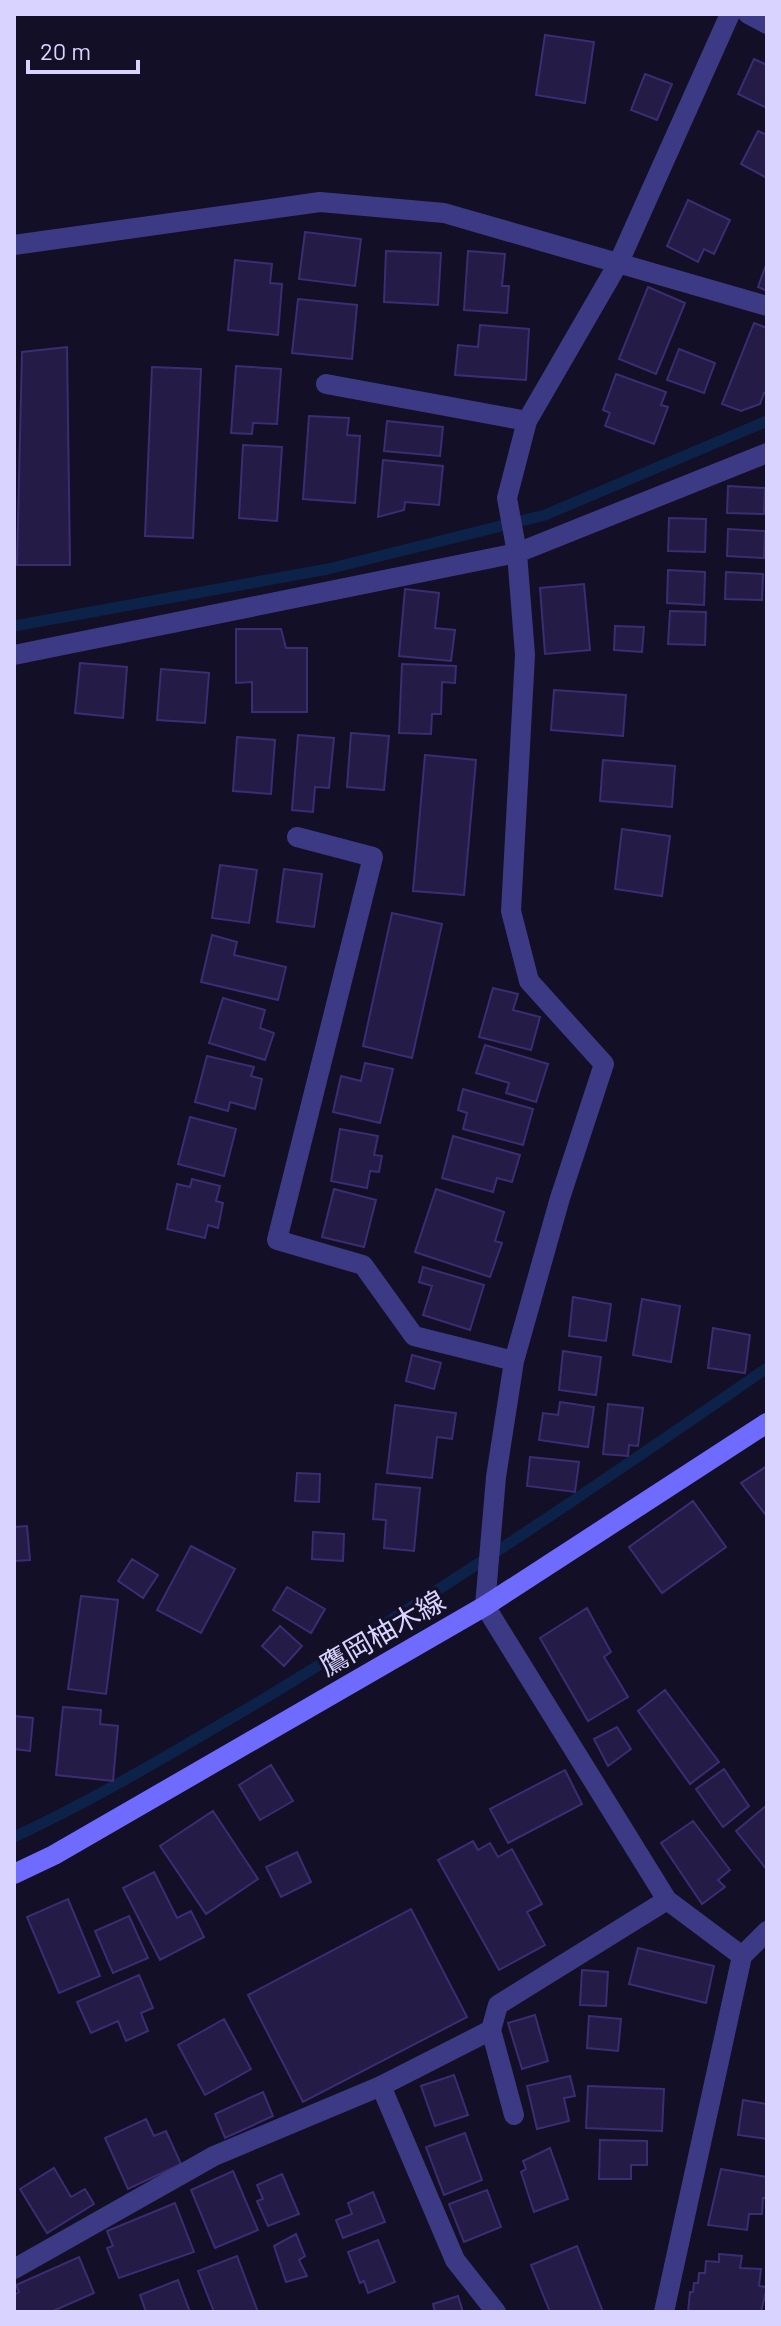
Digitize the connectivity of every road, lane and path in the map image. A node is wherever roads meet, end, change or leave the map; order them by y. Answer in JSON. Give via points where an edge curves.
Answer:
{"nodes":[{"id":1,"x":730,"y":14,"type":"edge"},
{"id":2,"x":748,"y":14,"type":"edge"},
{"id":3,"x":767,"y":24,"type":"edge"},
{"id":4,"x":14,"y":245,"type":"edge"},
{"id":5,"x":619,"y":262,"type":"junction"},
{"id":6,"x":767,"y":306,"type":"edge"},
{"id":7,"x":326,"y":384,"type":"dead end"},
{"id":8,"x":527,"y":421,"type":"junction"},
{"id":9,"x":767,"y":453,"type":"edge"},
{"id":10,"x":517,"y":553,"type":"junction"},
{"id":11,"x":14,"y":655,"type":"edge"},
{"id":12,"x":297,"y":837,"type":"dead end"},
{"id":13,"x":514,"y":1361,"type":"junction"},
{"id":14,"x":767,"y":1423,"type":"edge"},
{"id":15,"x":485,"y":1606,"type":"junction"},
{"id":16,"x":14,"y":1874,"type":"edge"},
{"id":17,"x":667,"y":1900,"type":"junction"},
{"id":18,"x":767,"y":1931,"type":"edge"},
{"id":19,"x":742,"y":1956,"type":"junction"},
{"id":20,"x":491,"y":2030,"type":"junction"},
{"id":21,"x":381,"y":2086,"type":"junction"},
{"id":22,"x":514,"y":2115,"type":"dead end"},
{"id":23,"x":14,"y":2269,"type":"edge"},
{"id":24,"x":496,"y":2312,"type":"edge"},
{"id":25,"x":664,"y":2312,"type":"edge"}],
"edges":[{"from":1,"to":5,"type":"street"},
{"from":2,"to":3,"type":"street"},
{"from":4,"to":5,"type":"street","via":[[320,202],[444,213]]},
{"from":5,"to":6,"type":"street"},
{"from":5,"to":8,"type":"street"},
{"from":7,"to":8,"type":"street"},
{"from":8,"to":10,"type":"street","via":[[509,504]]},
{"from":9,"to":10,"type":"street"},
{"from":10,"to":11,"type":"street"},
{"from":10,"to":13,"type":"street","via":[[525,655],[511,911],[529,981],[604,1064]]},
{"from":12,"to":13,"type":"street","via":[[373,857],[277,1240],[363,1265],[414,1336]]},
{"from":13,"to":15,"type":"street","via":[[496,1477]]},
{"from":14,"to":15,"type":"main road","name":"鷹岡柚木線"},
{"from":15,"to":16,"type":"main road","name":"鷹岡柚木線"},
{"from":15,"to":17,"type":"street"},
{"from":17,"to":19,"type":"street"},
{"from":17,"to":20,"type":"street","via":[[498,2005]]},
{"from":18,"to":19,"type":"street"},
{"from":19,"to":25,"type":"street"},
{"from":20,"to":21,"type":"street"},
{"from":20,"to":22,"type":"street"},
{"from":21,"to":23,"type":"street","via":[[214,2156]]},
{"from":21,"to":24,"type":"street","via":[[455,2260]]}]}
